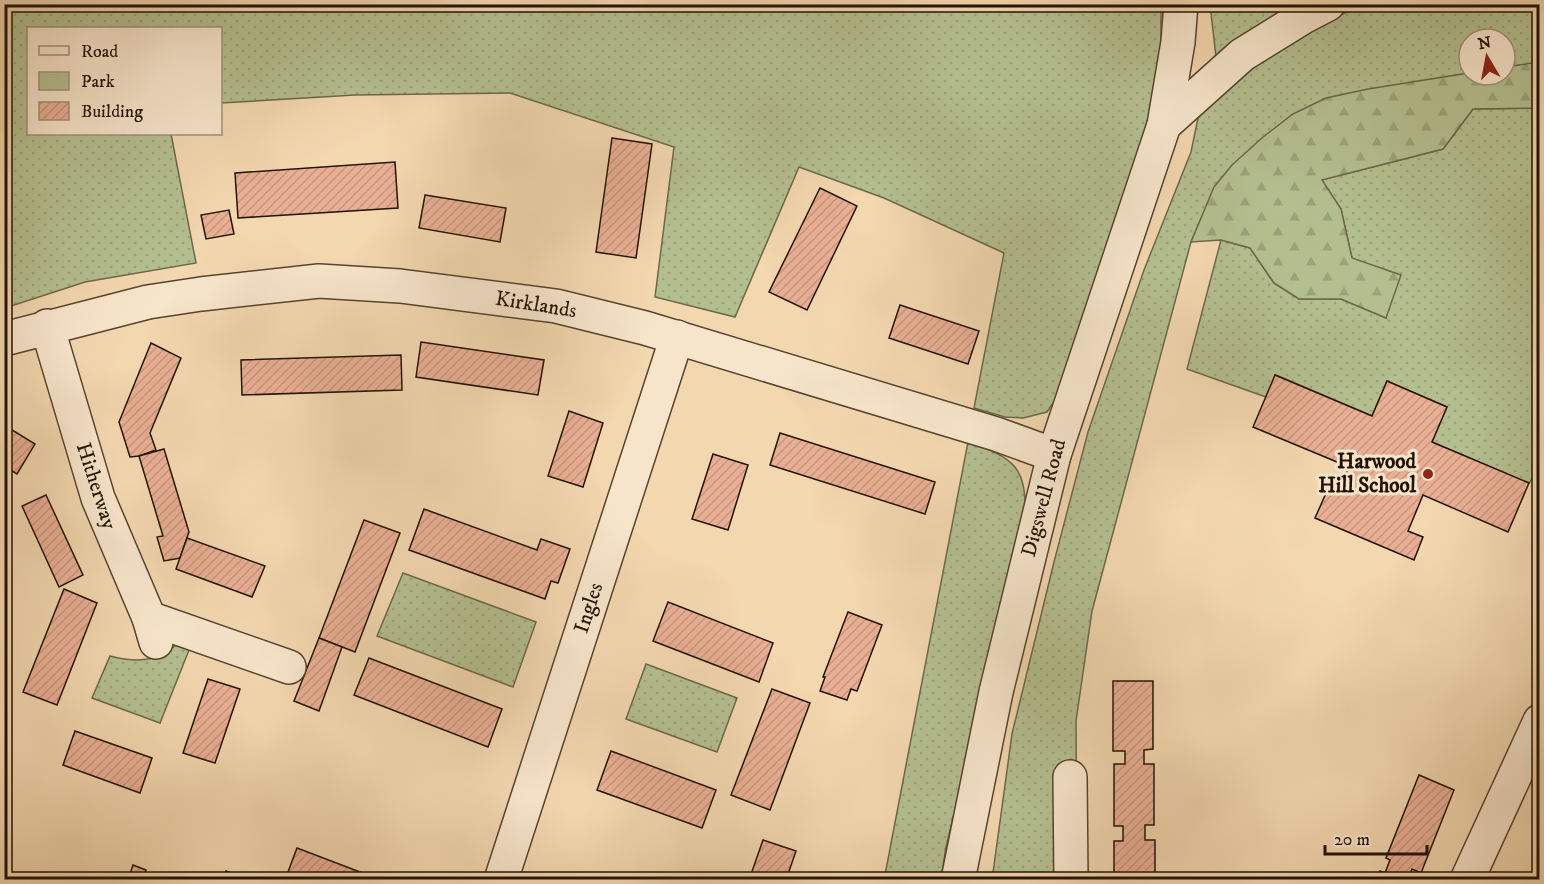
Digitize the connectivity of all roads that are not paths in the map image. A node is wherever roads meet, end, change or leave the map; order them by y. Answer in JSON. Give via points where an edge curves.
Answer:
{"nodes":[{"id":1,"x":1181,"y":4,"type":"edge"},
{"id":2,"x":1328,"y":4,"type":"edge"},
{"id":3,"x":1164,"y":125,"type":"junction"},
{"id":4,"x":47,"y":326,"type":"junction"},
{"id":5,"x":677,"y":337,"type":"junction"},
{"id":6,"x":4,"y":339,"type":"edge"},
{"id":7,"x":1054,"y":455,"type":"junction"},
{"id":8,"x":289,"y":667,"type":"dead end"},
{"id":9,"x":1539,"y":721,"type":"edge"},
{"id":10,"x":1070,"y":777,"type":"dead end"},
{"id":11,"x":501,"y":879,"type":"edge"},
{"id":12,"x":958,"y":879,"type":"edge"},
{"id":13,"x":1071,"y":879,"type":"edge"},
{"id":14,"x":1467,"y":879,"type":"edge"}],
"edges":[{"from":1,"to":3,"type":"street","name":"Digswell Road"},
{"from":2,"to":3,"type":"street","name":"Digswell Road","via":[[1242,55]]},
{"from":3,"to":7,"type":"street","name":"Digswell Road"},
{"from":4,"to":5,"type":"street","name":"Kirklands","via":[[148,302],[319,280],[556,306]]},
{"from":4,"to":6,"type":"street","name":"Kirklands"},
{"from":4,"to":8,"type":"street","name":"Hitherway","via":[[98,498],[153,630]]},
{"from":5,"to":7,"type":"street","name":"Kirklands"},
{"from":5,"to":11,"type":"street","name":"Ingles"},
{"from":7,"to":12,"type":"street","name":"Digswell Road","via":[[996,692]]},
{"from":9,"to":14,"type":"street"},
{"from":10,"to":13,"type":"street"}]}
